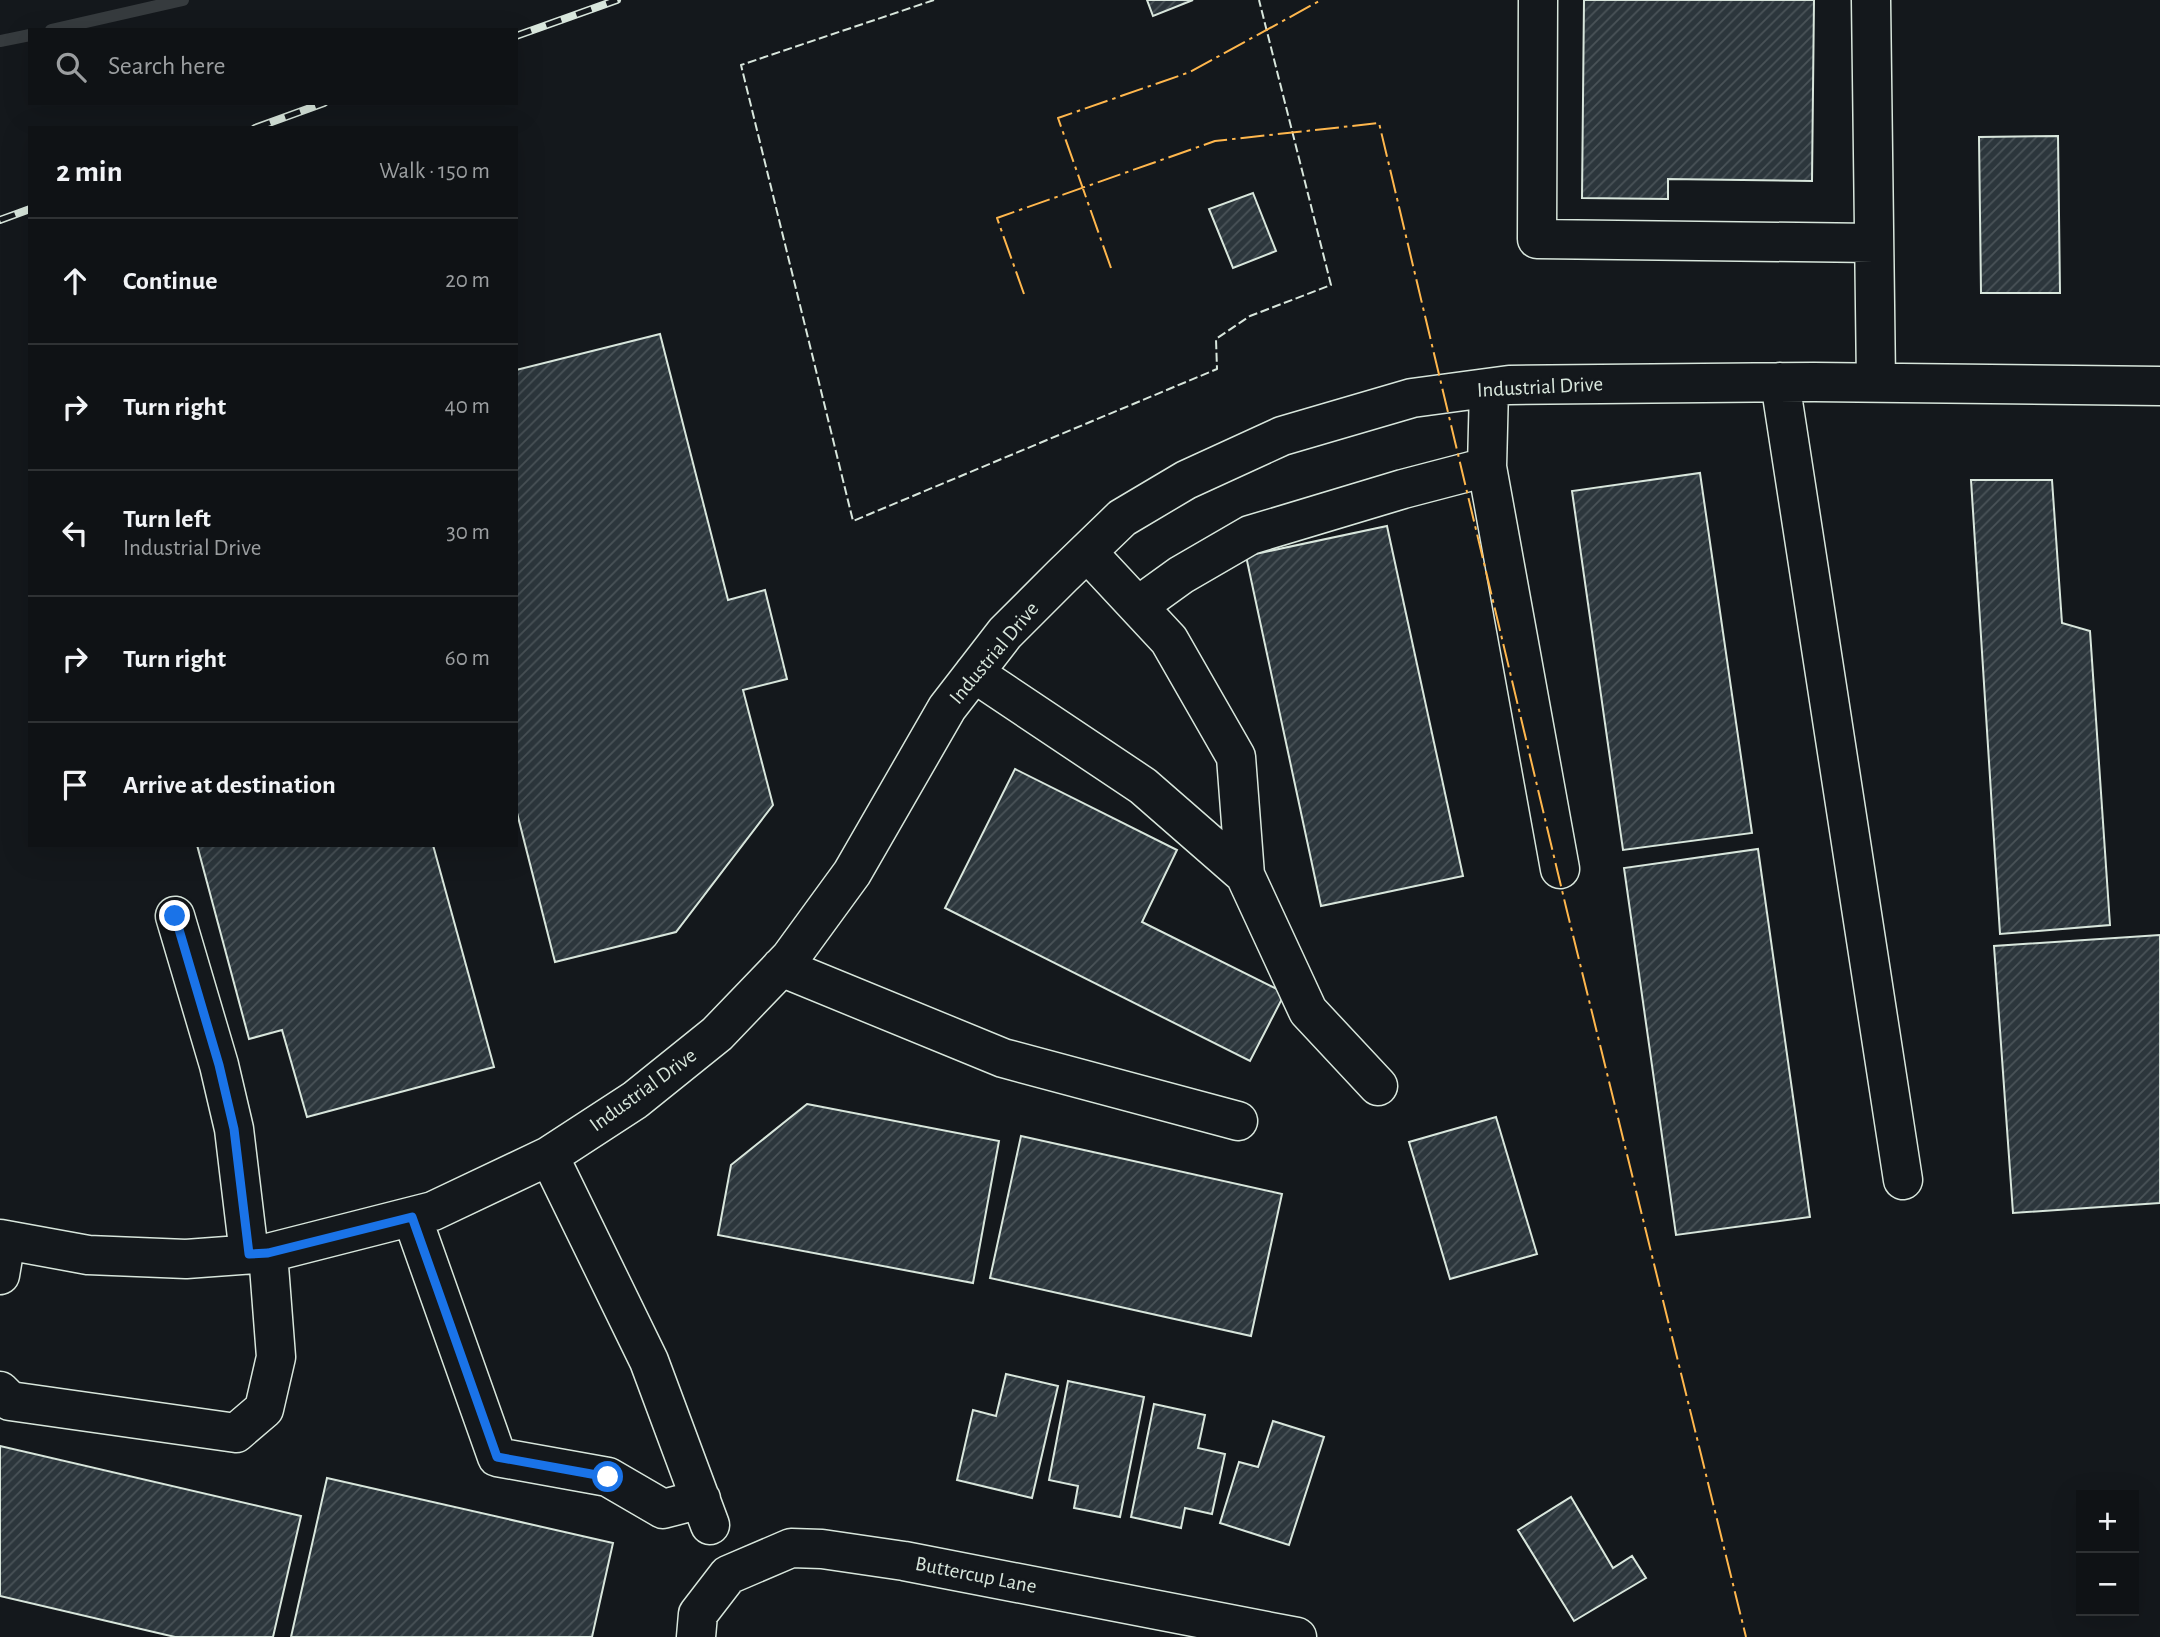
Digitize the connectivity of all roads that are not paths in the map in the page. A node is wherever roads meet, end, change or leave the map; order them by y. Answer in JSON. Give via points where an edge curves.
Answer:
{"nodes":[{"id":1,"x":1538,"y":0,"type":"edge"},
{"id":2,"x":1871,"y":0,"type":"edge"},
{"id":3,"x":1874,"y":243,"type":"junction"},
{"id":4,"x":1780,"y":382,"type":"junction"},
{"id":5,"x":1876,"y":382,"type":"junction"},
{"id":6,"x":2160,"y":386,"type":"edge"},
{"id":7,"x":1489,"y":388,"type":"junction"},
{"id":8,"x":1487,"y":467,"type":"junction"},
{"id":9,"x":1087,"y":552,"type":"junction"},
{"id":10,"x":1138,"y":606,"type":"junction"},
{"id":11,"x":974,"y":673,"type":"junction"},
{"id":12,"x":1560,"y":869,"type":"dead end"},
{"id":13,"x":1245,"y":875,"type":"junction"},
{"id":14,"x":175,"y":916,"type":"dead end"},
{"id":15,"x":781,"y":967,"type":"junction"},
{"id":16,"x":1378,"y":1086,"type":"dead end"},
{"id":17,"x":1238,"y":1121,"type":"dead end"},
{"id":18,"x":549,"y":1156,"type":"junction"},
{"id":19,"x":1903,"y":1180,"type":"dead end"},
{"id":20,"x":412,"y":1217,"type":"junction"},
{"id":21,"x":2,"y":1251,"type":"edge"},
{"id":22,"x":258,"y":1253,"type":"junction"},
{"id":23,"x":3,"y":1397,"type":"edge"},
{"id":24,"x":696,"y":1637,"type":"edge"},
{"id":25,"x":1297,"y":1637,"type":"edge"}],
"edges":[{"from":1,"to":3,"type":"street","via":[[1537,239]]},
{"from":2,"to":3,"type":"street"},
{"from":3,"to":5,"type":"street"},
{"from":4,"to":5,"type":"street","name":"Industrial Drive"},
{"from":4,"to":7,"type":"street","name":"Industrial Drive"},
{"from":4,"to":19,"type":"street"},
{"from":5,"to":6,"type":"street","name":"Industrial Drive"},
{"from":7,"to":8,"type":"street"},
{"from":7,"to":9,"type":"street","name":"Industrial Drive","via":[[1412,398],[1282,436],[1186,480],[1122,518]]},
{"from":8,"to":10,"type":"street","via":[[1250,535]]},
{"from":8,"to":12,"type":"street"},
{"from":9,"to":10,"type":"street"},
{"from":9,"to":11,"type":"street","name":"Industrial Drive","via":[[1005,633]]},
{"from":10,"to":13,"type":"street","via":[[1169,640],[1236,757]]},
{"from":11,"to":13,"type":"street","via":[[1143,786]]},
{"from":11,"to":15,"type":"street","name":"Industrial Drive","via":[[947,708],[852,873]]},
{"from":13,"to":16,"type":"street","via":[[1308,1012]]},
{"from":14,"to":22,"type":"street","via":[[219,1065]]},
{"from":15,"to":17,"type":"street","via":[[1003,1058]]},
{"from":15,"to":18,"type":"street","name":"Industrial Drive","via":[[717,1034],[645,1092]]},
{"from":18,"to":20,"type":"street","name":"Industrial Drive"},
{"from":18,"to":20,"type":"street","via":[[649,1361],[705,1512],[663,1508],[608,1477],[497,1457]]},
{"from":20,"to":22,"type":"street","name":"Industrial Drive"},
{"from":21,"to":22,"type":"street","name":"Industrial Drive","via":[[186,1259]]},
{"from":22,"to":23,"type":"street","via":[[276,1357],[264,1409],[236,1433]]},
{"from":24,"to":25,"type":"street","name":"Buttercup Lane","via":[[698,1615],[729,1575],[791,1548],[904,1561]]}]}
